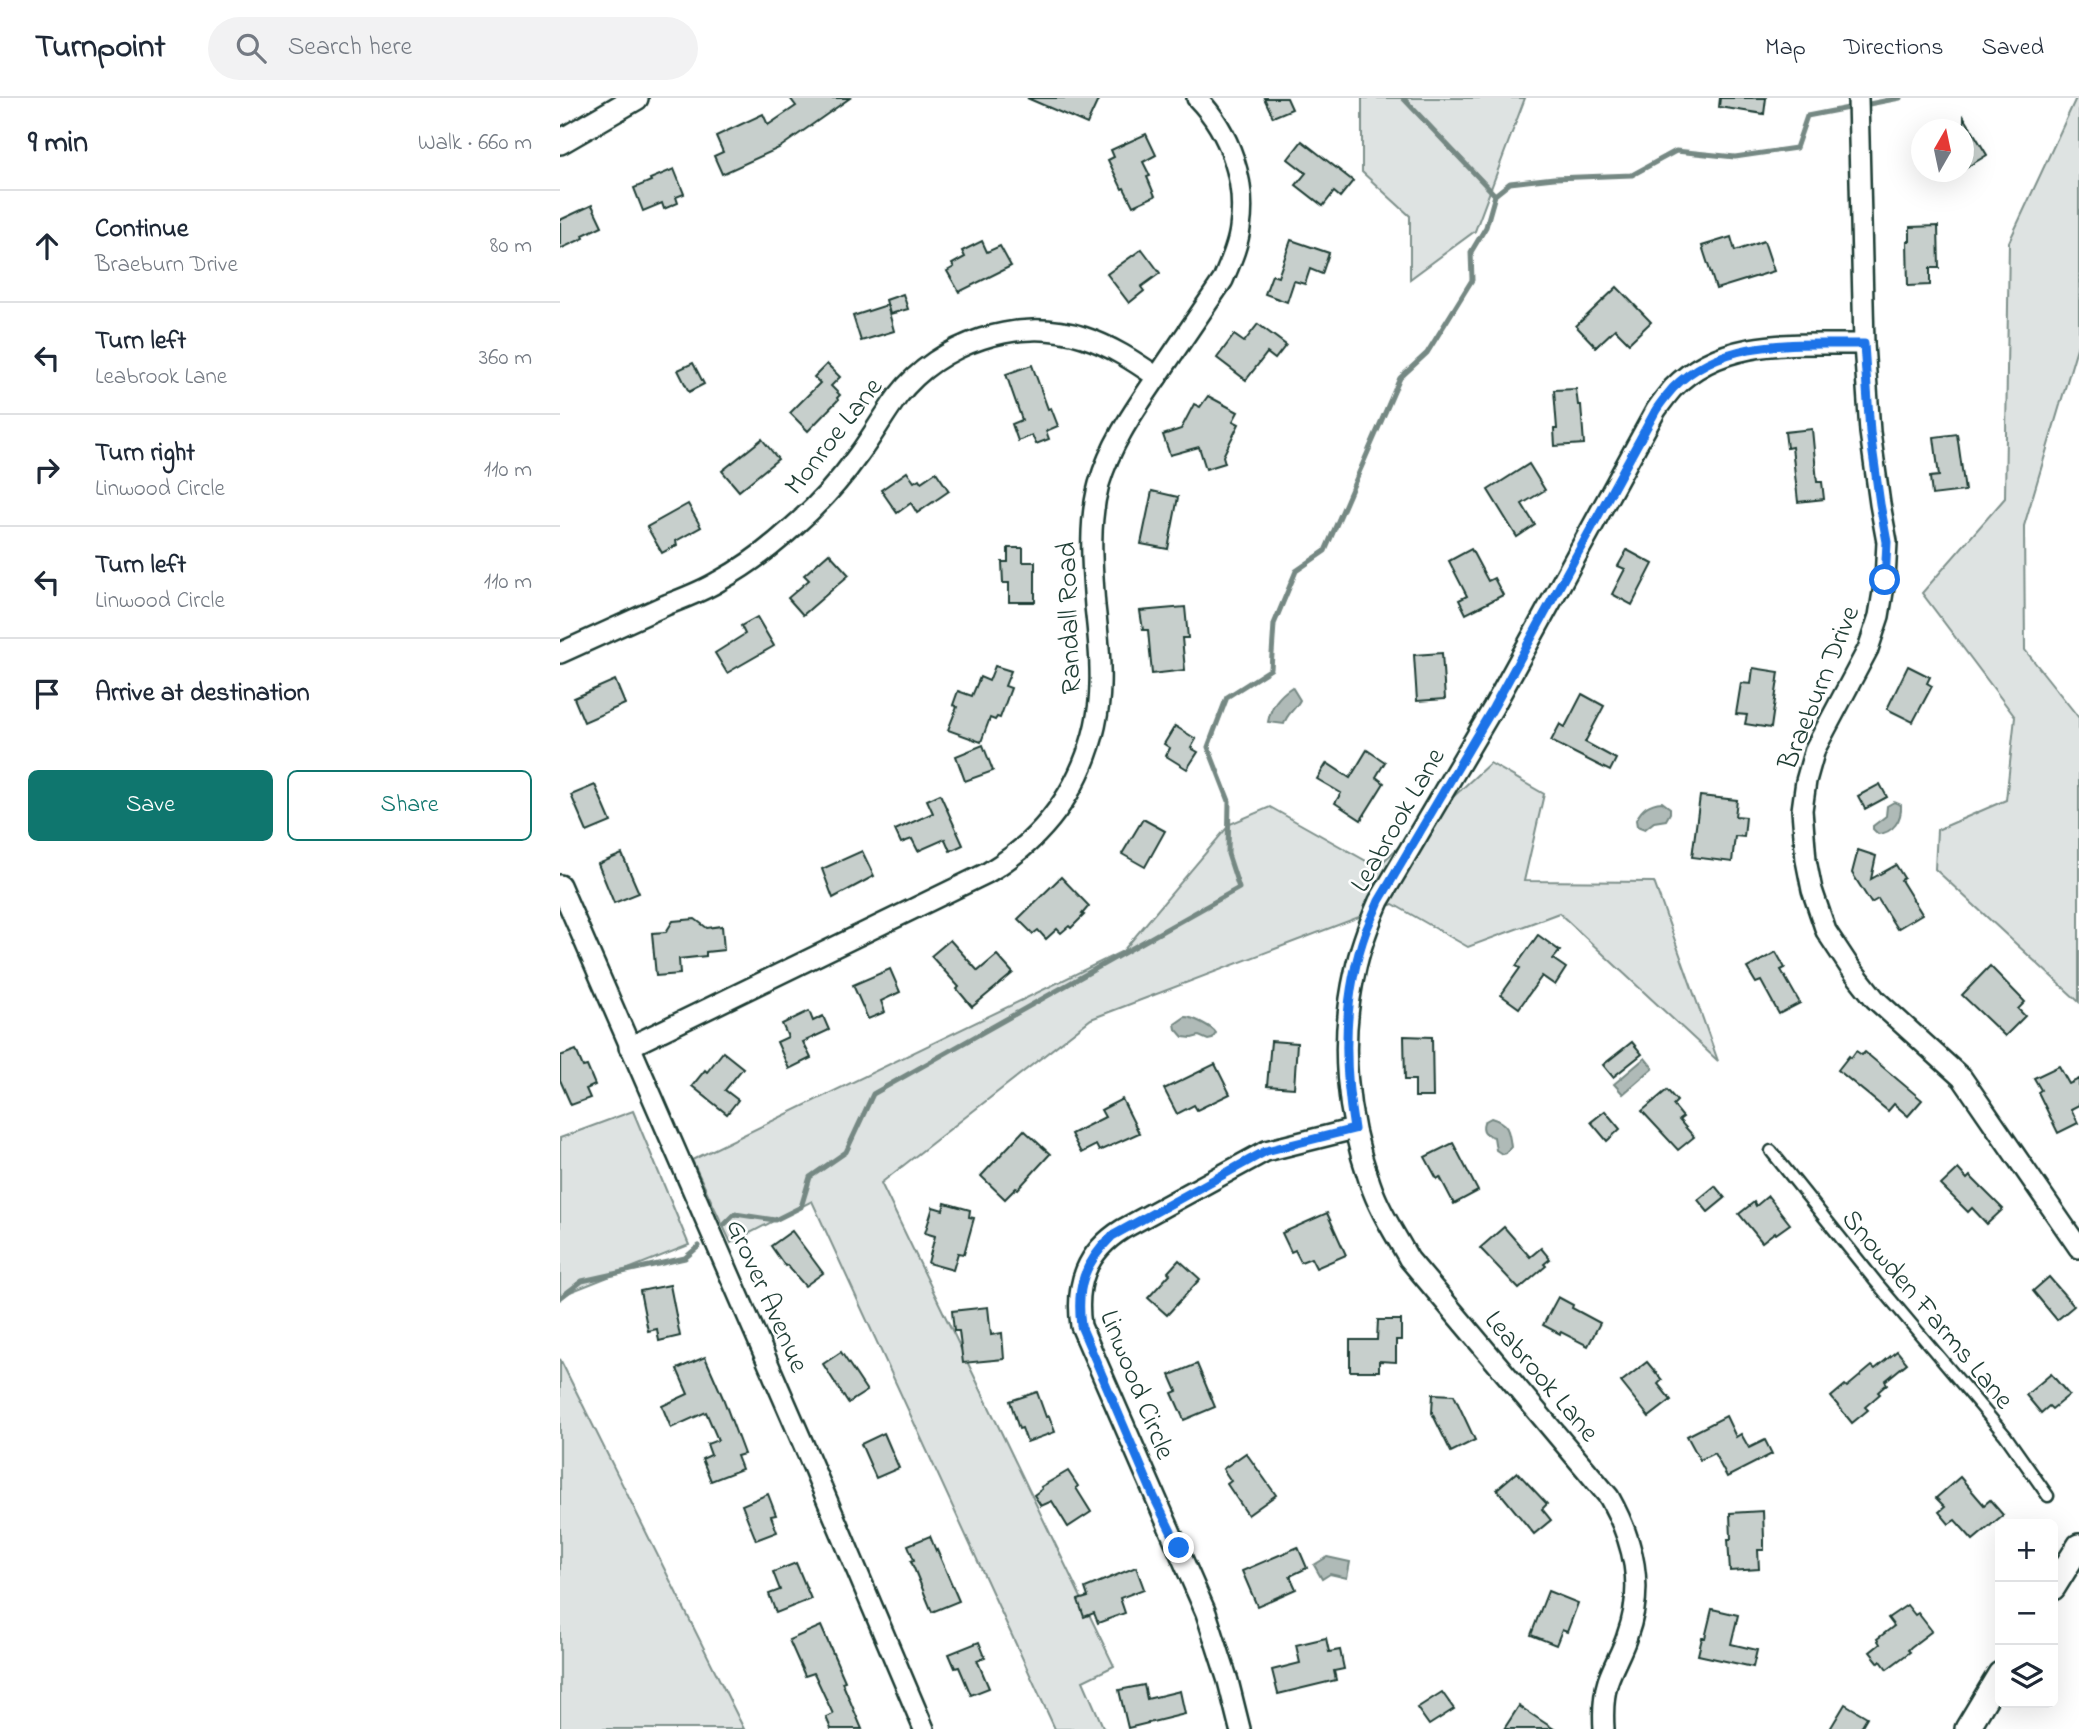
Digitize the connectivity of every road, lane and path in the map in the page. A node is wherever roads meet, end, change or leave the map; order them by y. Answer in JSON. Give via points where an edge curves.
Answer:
{"nodes":[{"id":1,"x":636,"y":98,"type":"edge"},
{"id":2,"x":1197,"y":98,"type":"edge"},
{"id":3,"x":1858,"y":98,"type":"edge"},
{"id":4,"x":560,"y":142,"type":"edge"},
{"id":5,"x":1864,"y":344,"type":"junction"},
{"id":6,"x":1157,"y":377,"type":"junction"},
{"id":7,"x":560,"y":653,"type":"edge"},
{"id":8,"x":560,"y":885,"type":"edge"},
{"id":9,"x":629,"y":1047,"type":"junction"},
{"id":10,"x":1354,"y":1129,"type":"junction"},
{"id":11,"x":1771,"y":1151,"type":"dead end"},
{"id":12,"x":2079,"y":1248,"type":"edge"},
{"id":13,"x":2048,"y":1496,"type":"dead end"},
{"id":14,"x":2079,"y":1546,"type":"edge"},
{"id":15,"x":2057,"y":1582,"type":"edge"},
{"id":16,"x":1995,"y":1682,"type":"edge"},
{"id":17,"x":924,"y":1729,"type":"edge"},
{"id":18,"x":1240,"y":1729,"type":"edge"},
{"id":19,"x":1604,"y":1729,"type":"edge"},
{"id":20,"x":1967,"y":1729,"type":"edge"}],
"edges":[{"from":1,"to":4,"type":"street"},
{"from":2,"to":6,"type":"street","name":"Randall Road","via":[[1230,146],[1242,204],[1240,229],[1223,280]]},
{"from":3,"to":5,"type":"street","name":"Braeburn Drive"},
{"from":5,"to":10,"type":"street","name":"Leabrook Lane","via":[[1739,350],[1692,372],[1656,410],[1493,708],[1379,901],[1358,959],[1348,1011],[1347,1061]]},
{"from":5,"to":12,"type":"street","name":"Braeburn Drive","via":[[1870,432],[1887,542],[1885,580],[1868,649],[1815,749],[1806,781],[1803,833],[1812,890],[1826,931],[1849,966],[1875,999],[1962,1078]]},
{"from":6,"to":7,"type":"street","name":"Monroe Lane","via":[[1112,348],[1061,332],[1024,330],[968,343],[919,373],[826,495],[753,559],[718,582]]},
{"from":6,"to":9,"type":"street","name":"Randall Road","via":[[1111,450],[1099,485],[1091,550],[1100,666],[1096,722],[1074,785],[1057,811],[1037,835],[987,873]]},
{"from":8,"to":9,"type":"street","name":"Grover Avenue"},
{"from":9,"to":17,"type":"street","name":"Grover Avenue"},
{"from":10,"to":18,"type":"street","name":"Linwood Circle","via":[[1266,1151],[1123,1229],[1097,1251],[1080,1286],[1081,1326],[1206,1613]]},
{"from":10,"to":19,"type":"street","name":"Leabrook Lane","via":[[1370,1184],[1409,1259],[1609,1497],[1623,1521],[1632,1547],[1635,1606],[1628,1636],[1608,1681]]},
{"from":11,"to":13,"type":"lane","name":"Snowden Farms Lane","via":[[2005,1434]]},
{"from":14,"to":15,"type":"street"},
{"from":16,"to":20,"type":"street"}]}
